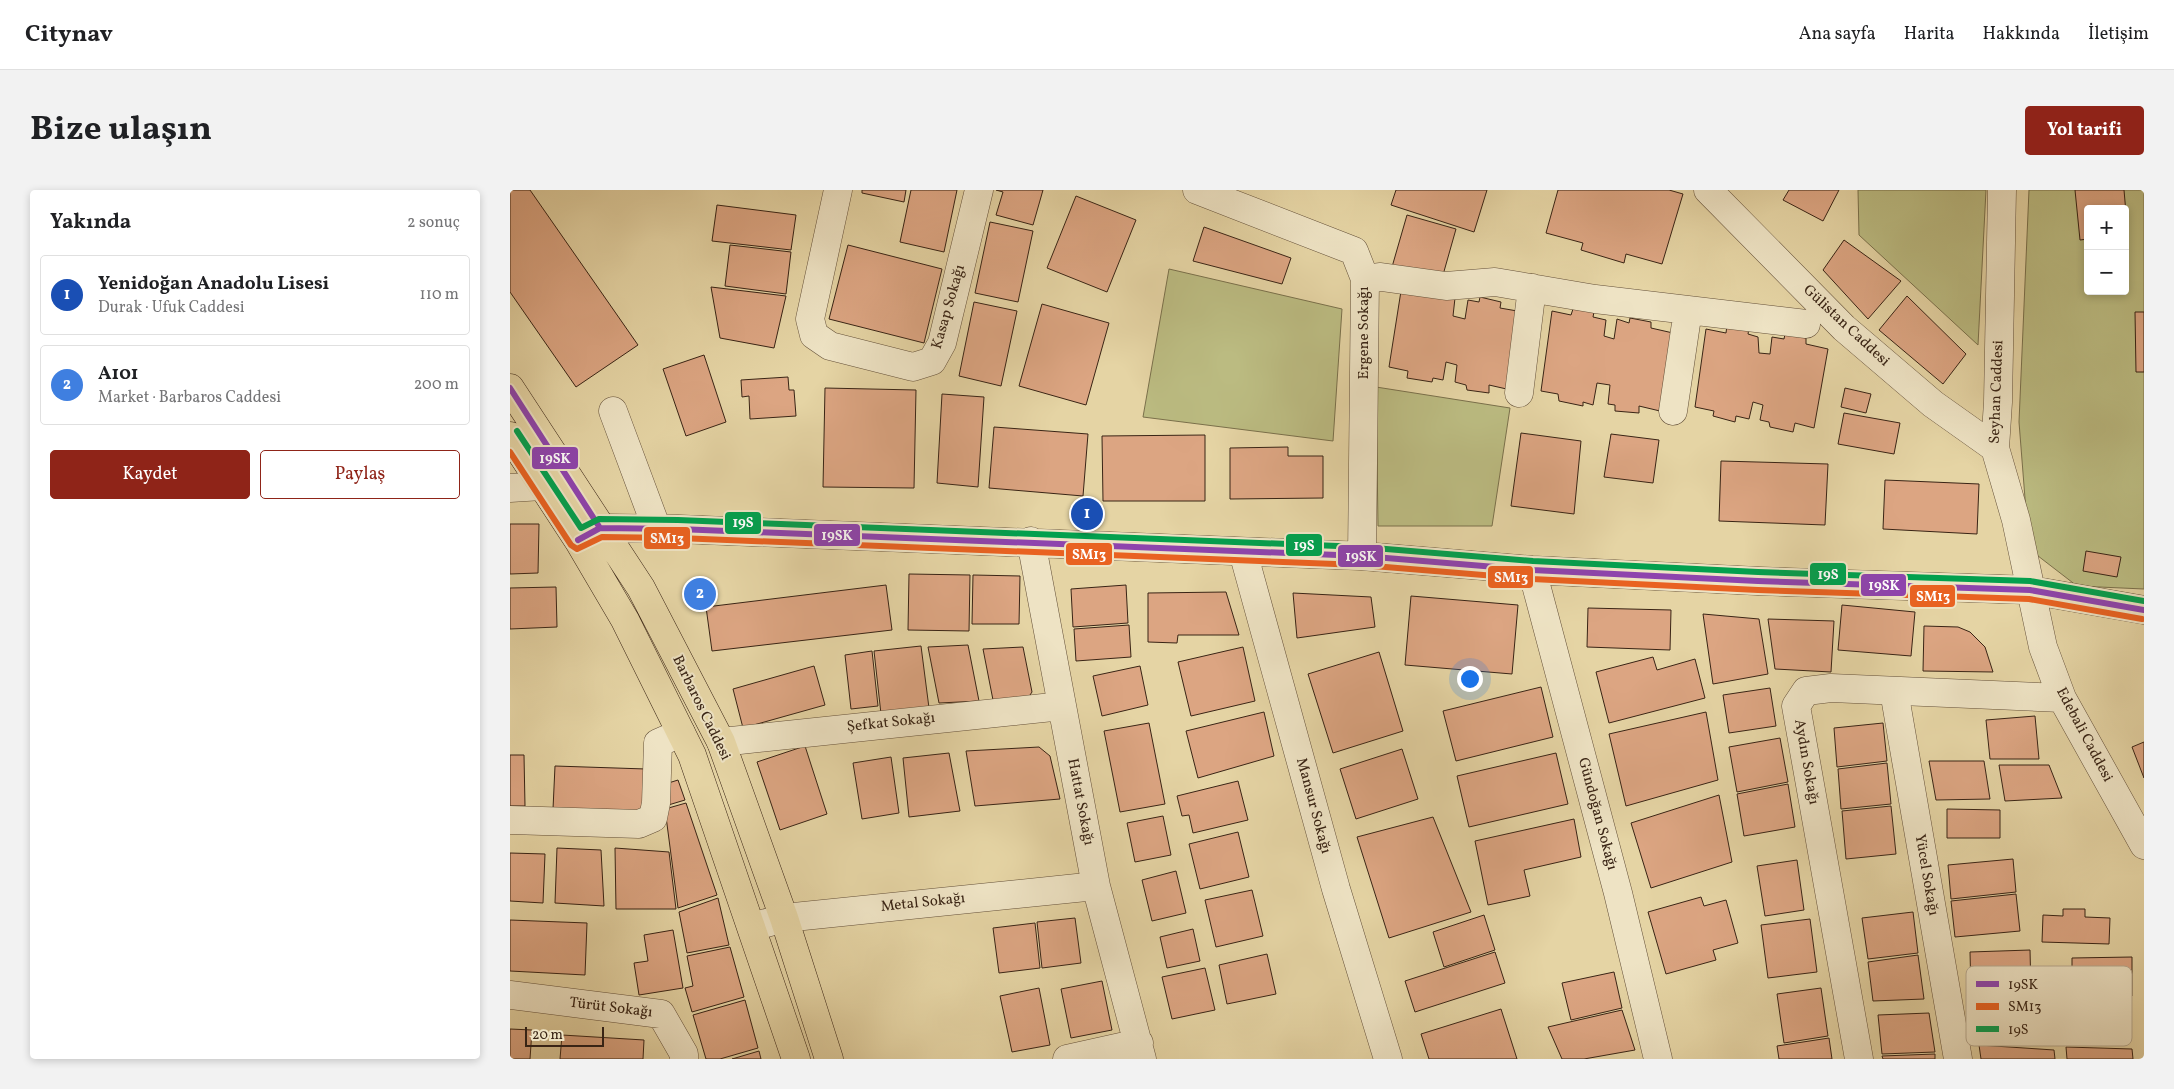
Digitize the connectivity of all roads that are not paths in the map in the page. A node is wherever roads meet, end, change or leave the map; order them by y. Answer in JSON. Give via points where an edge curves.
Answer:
{"nodes":[{"id":1,"x":838,"y":190,"type":"edge"},
{"id":2,"x":979,"y":190,"type":"edge"},
{"id":3,"x":1197,"y":190,"type":"edge"},
{"id":4,"x":1708,"y":190,"type":"edge"},
{"id":5,"x":2002,"y":190,"type":"edge"},
{"id":6,"x":1364,"y":279,"type":"junction"},
{"id":7,"x":1532,"y":288,"type":"junction"},
{"id":8,"x":1688,"y":310,"type":"junction"},
{"id":9,"x":1806,"y":324,"type":"dead end"},
{"id":10,"x":510,"y":388,"type":"edge"},
{"id":11,"x":1519,"y":393,"type":"dead end"},
{"id":12,"x":613,"y":411,"type":"dead end"},
{"id":13,"x":1673,"y":411,"type":"dead end"},
{"id":14,"x":510,"y":436,"type":"edge"},
{"id":15,"x":1995,"y":448,"type":"junction"},
{"id":16,"x":542,"y":486,"type":"junction"},
{"id":17,"x":510,"y":488,"type":"edge"},
{"id":18,"x":657,"y":529,"type":"junction"},
{"id":19,"x":589,"y":534,"type":"junction"},
{"id":20,"x":1031,"y":541,"type":"junction"},
{"id":21,"x":1243,"y":552,"type":"junction"},
{"id":22,"x":1362,"y":556,"type":"junction"},
{"id":23,"x":1532,"y":570,"type":"junction"},
{"id":24,"x":2030,"y":590,"type":"junction"},
{"id":25,"x":2144,"y":610,"type":"edge"},
{"id":26,"x":1894,"y":691,"type":"junction"},
{"id":27,"x":2062,"y":698,"type":"junction"},
{"id":28,"x":1062,"y":706,"type":"junction"},
{"id":29,"x":681,"y":733,"type":"junction"},
{"id":30,"x":721,"y":742,"type":"junction"},
{"id":31,"x":510,"y":820,"type":"edge"},
{"id":32,"x":2144,"y":845,"type":"edge"},
{"id":33,"x":1096,"y":886,"type":"junction"},
{"id":34,"x":784,"y":918,"type":"junction"},
{"id":35,"x":752,"y":927,"type":"junction"},
{"id":36,"x":510,"y":995,"type":"edge"},
{"id":37,"x":1141,"y":1051,"type":"edge"},
{"id":38,"x":684,"y":1059,"type":"edge"},
{"id":39,"x":796,"y":1059,"type":"edge"},
{"id":40,"x":829,"y":1059,"type":"edge"},
{"id":41,"x":1067,"y":1059,"type":"edge"},
{"id":42,"x":1388,"y":1059,"type":"edge"},
{"id":43,"x":1658,"y":1059,"type":"edge"},
{"id":44,"x":1859,"y":1059,"type":"edge"},
{"id":45,"x":1958,"y":1059,"type":"edge"}],
"edges":[{"from":1,"to":2,"type":"street","name":"Kasap Sokağı","via":[[810,319],[814,335],[830,346],[913,366],[932,361],[942,343]]},
{"from":3,"to":6,"type":"street","name":"Ergene Sokağı","via":[[1354,251]]},
{"from":4,"to":15,"type":"street","name":"Gülistan Caddesi","via":[[1844,328],[1933,404]]},
{"from":5,"to":15,"type":"street","name":"Seyhan Caddesi"},
{"from":6,"to":7,"type":"street","via":[[1381,277],[1446,286],[1495,282]]},
{"from":6,"to":22,"type":"street","name":"Ergene Sokağı"},
{"from":7,"to":8,"type":"street"},
{"from":7,"to":11,"type":"street"},
{"from":8,"to":9,"type":"street"},
{"from":8,"to":13,"type":"street"},
{"from":10,"to":19,"type":"main road","name":"Barbaros Caddesi"},
{"from":12,"to":18,"type":"street"},
{"from":14,"to":16,"type":"main road","name":"Barbaros Caddesi"},
{"from":15,"to":24,"type":"street","name":"Seyhan Caddesi","via":[[2016,520]]},
{"from":16,"to":17,"type":"street"},
{"from":16,"to":19,"type":"main road","name":"Barbaros Caddesi"},
{"from":18,"to":19,"type":"street"},
{"from":18,"to":20,"type":"street"},
{"from":19,"to":29,"type":"main road","name":"Barbaros Caddesi","via":[[625,620]]},
{"from":19,"to":30,"type":"main road","name":"Barbaros Caddesi","via":[[641,588]]},
{"from":20,"to":21,"type":"street"},
{"from":20,"to":28,"type":"street","name":"Hattat Sokağı"},
{"from":21,"to":22,"type":"street"},
{"from":21,"to":42,"type":"street","name":"Mansur Sokağı","via":[[1336,889]]},
{"from":22,"to":23,"type":"street"},
{"from":23,"to":24,"type":"street"},
{"from":23,"to":43,"type":"street","name":"Gündoğan Sokağı","via":[[1618,892]]},
{"from":24,"to":25,"type":"street"},
{"from":24,"to":27,"type":"street","name":"Edebali Caddesi","via":[[2043,647]]},
{"from":26,"to":27,"type":"street","name":"Aydın Sokağı"},
{"from":26,"to":44,"type":"street","name":"Aydın Sokağı","via":[[1831,688],[1806,691],[1796,706]]},
{"from":26,"to":45,"type":"street","name":"Yücel Sokağı"},
{"from":27,"to":32,"type":"street","name":"Edebali Caddesi"},
{"from":28,"to":30,"type":"street","name":"Şefkat Sokağı"},
{"from":28,"to":33,"type":"street","name":"Hattat Sokağı"},
{"from":29,"to":31,"type":"street","via":[[658,743],[653,818],[639,824]]},
{"from":29,"to":35,"type":"main road","name":"Barbaros Caddesi","via":[[692,755]]},
{"from":30,"to":34,"type":"main road","name":"Barbaros Caddesi"},
{"from":33,"to":34,"type":"street","name":"Metal Sokağı"},
{"from":33,"to":37,"type":"street","name":"Hattat Sokağı"},
{"from":34,"to":35,"type":"street","name":"Metal Sokağı"},
{"from":34,"to":40,"type":"main road","name":"Barbaros Caddesi"},
{"from":35,"to":39,"type":"main road","name":"Barbaros Caddesi"},
{"from":36,"to":38,"type":"street","name":"Türüt Sokağı","via":[[662,1014]]},
{"from":37,"to":41,"type":"street"}]}
